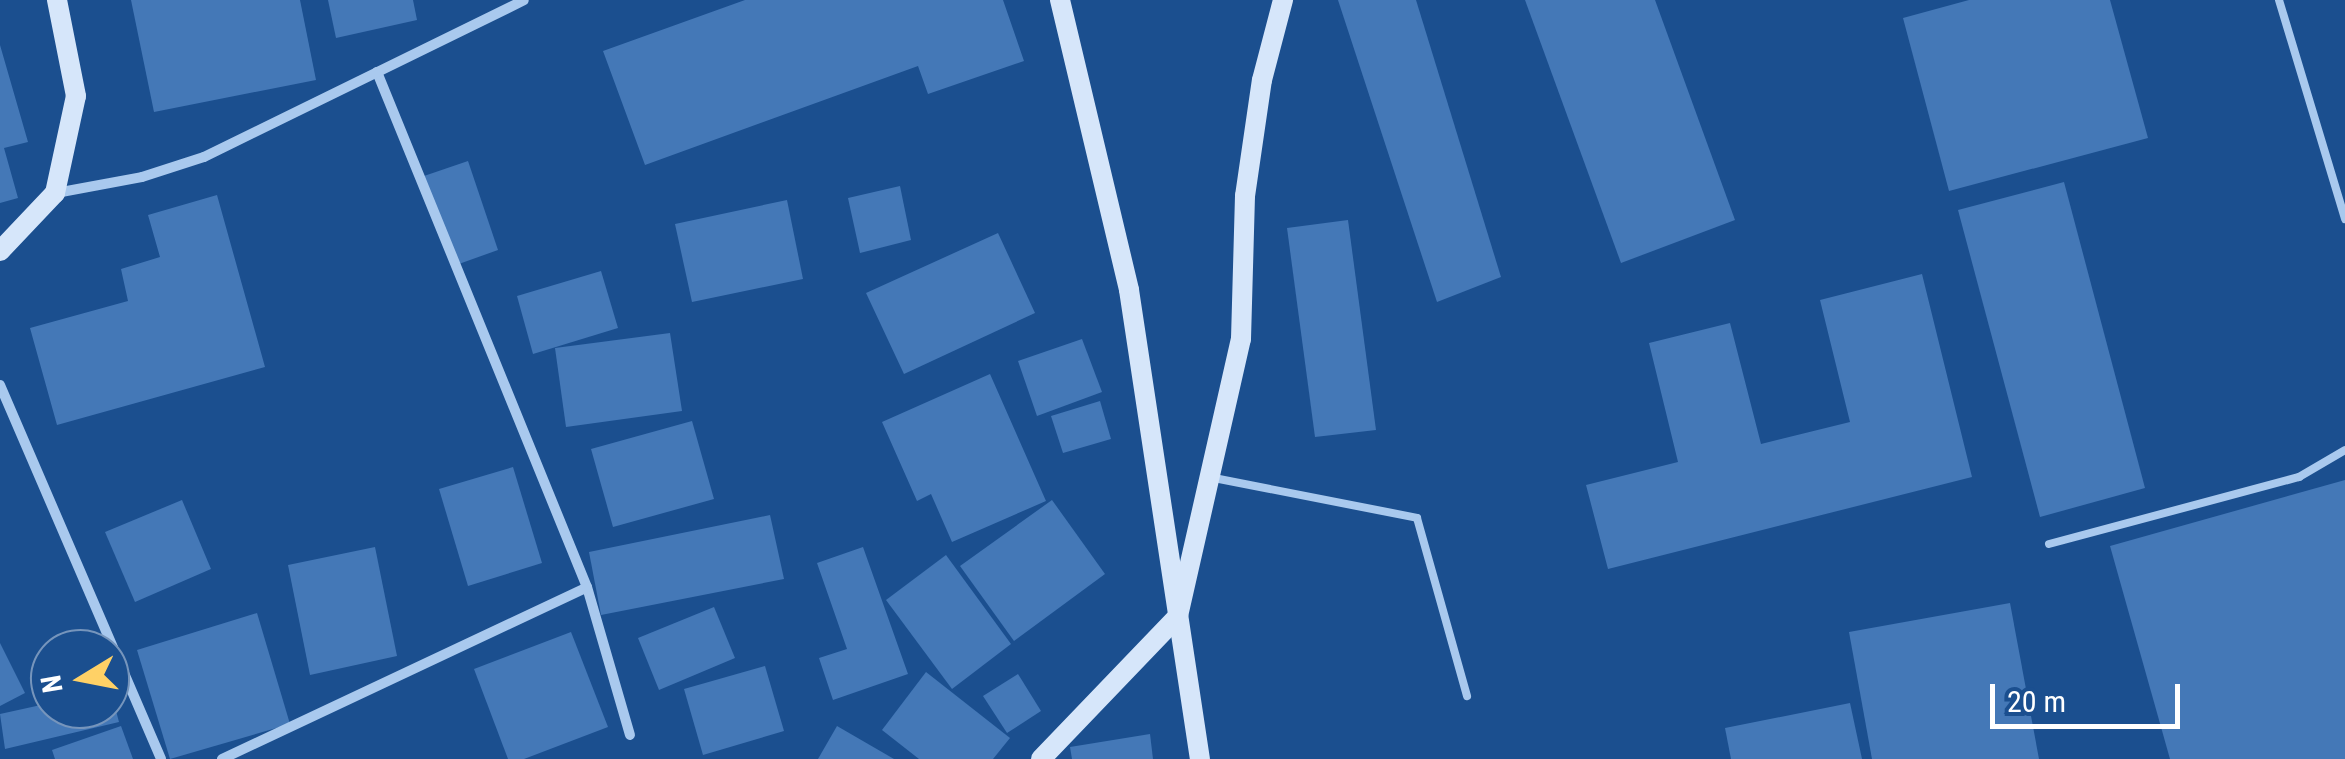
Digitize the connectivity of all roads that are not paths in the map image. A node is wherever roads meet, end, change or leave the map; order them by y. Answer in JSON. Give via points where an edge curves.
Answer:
{"nodes":[{"id":1,"x":56,"y":0,"type":"edge"},
{"id":2,"x":524,"y":0,"type":"edge"},
{"id":3,"x":1060,"y":0,"type":"edge"},
{"id":4,"x":1283,"y":0,"type":"edge"},
{"id":5,"x":2279,"y":0,"type":"edge"},
{"id":6,"x":377,"y":72,"type":"junction"},
{"id":7,"x":55,"y":193,"type":"junction"},
{"id":8,"x":2345,"y":219,"type":"edge"},
{"id":9,"x":0,"y":251,"type":"edge"},
{"id":10,"x":0,"y":385,"type":"edge"},
{"id":11,"x":2345,"y":450,"type":"edge"},
{"id":12,"x":1210,"y":477,"type":"junction"},
{"id":13,"x":2049,"y":544,"type":"dead end"},
{"id":14,"x":587,"y":587,"type":"junction"},
{"id":15,"x":1178,"y":616,"type":"junction"},
{"id":16,"x":1467,"y":696,"type":"dead end"},
{"id":17,"x":630,"y":735,"type":"dead end"},
{"id":18,"x":160,"y":759,"type":"edge"},
{"id":19,"x":222,"y":759,"type":"edge"},
{"id":20,"x":1041,"y":759,"type":"edge"},
{"id":21,"x":1200,"y":759,"type":"edge"}],
"edges":[{"from":1,"to":7,"type":"street","via":[[76,96]]},
{"from":2,"to":6,"type":"street"},
{"from":3,"to":15,"type":"street","via":[[1128,290]]},
{"from":4,"to":12,"type":"street","via":[[1262,80],[1245,196],[1242,339]]},
{"from":5,"to":8,"type":"lane"},
{"from":6,"to":7,"type":"street","via":[[204,156],[142,177]]},
{"from":6,"to":14,"type":"street"},
{"from":7,"to":9,"type":"street"},
{"from":10,"to":18,"type":"street"},
{"from":11,"to":13,"type":"lane","via":[[2299,477]]},
{"from":12,"to":15,"type":"street"},
{"from":12,"to":16,"type":"lane","via":[[1417,518]]},
{"from":14,"to":17,"type":"street"},
{"from":14,"to":19,"type":"street"},
{"from":15,"to":20,"type":"street"},
{"from":15,"to":21,"type":"street"}]}
